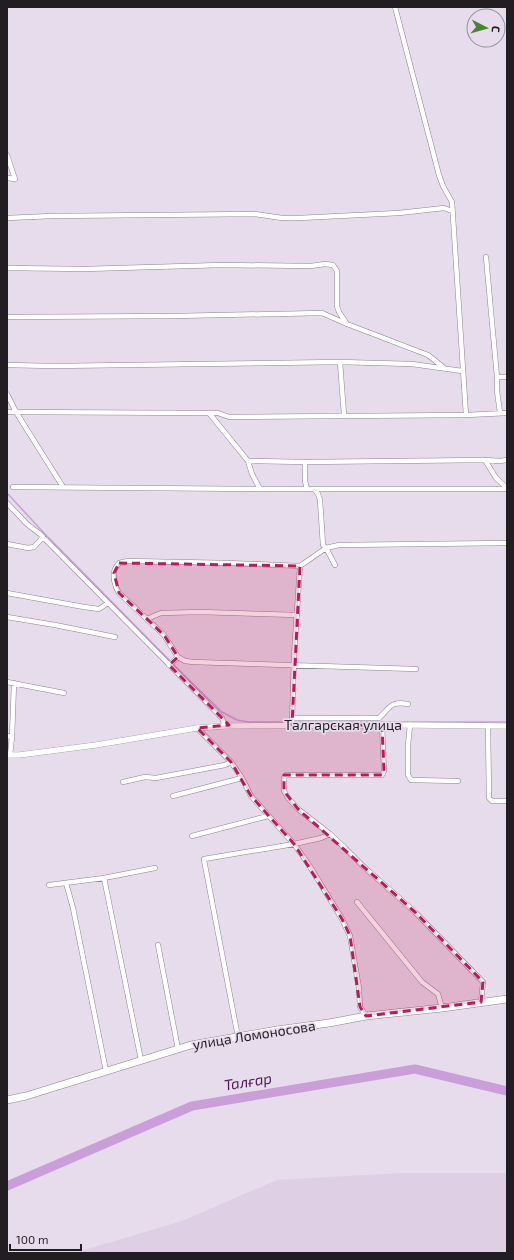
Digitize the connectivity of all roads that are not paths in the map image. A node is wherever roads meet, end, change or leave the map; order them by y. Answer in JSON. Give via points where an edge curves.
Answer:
{"nodes":[{"id":1,"x":395,"y":7,"type":"edge"},
{"id":2,"x":7,"y":155,"type":"edge"},
{"id":3,"x":7,"y":178,"type":"edge"},
{"id":4,"x":452,"y":211,"type":"junction"},
{"id":5,"x":7,"y":218,"type":"edge"},
{"id":6,"x":486,"y":257,"type":"dead end"},
{"id":7,"x":7,"y":268,"type":"edge"},
{"id":8,"x":7,"y":316,"type":"edge"},
{"id":9,"x":347,"y":324,"type":"junction"},
{"id":10,"x":340,"y":362,"type":"junction"},
{"id":11,"x":7,"y":365,"type":"edge"},
{"id":12,"x":444,"y":368,"type":"junction"},
{"id":13,"x":462,"y":371,"type":"junction"},
{"id":14,"x":497,"y":377,"type":"junction"},
{"id":15,"x":507,"y":377,"type":"edge"},
{"id":16,"x":7,"y":394,"type":"edge"},
{"id":17,"x":7,"y":412,"type":"edge"},
{"id":18,"x":16,"y":412,"type":"junction"},
{"id":19,"x":209,"y":413,"type":"junction"},
{"id":20,"x":500,"y":413,"type":"junction"},
{"id":21,"x":507,"y":413,"type":"edge"},
{"id":22,"x":344,"y":415,"type":"junction"},
{"id":23,"x":466,"y":415,"type":"junction"},
{"id":24,"x":485,"y":460,"type":"junction"},
{"id":25,"x":507,"y":460,"type":"edge"},
{"id":26,"x":248,"y":461,"type":"junction"},
{"id":27,"x":305,"y":462,"type":"junction"},
{"id":28,"x":13,"y":487,"type":"dead end"},
{"id":29,"x":63,"y":487,"type":"junction"},
{"id":30,"x":260,"y":489,"type":"junction"},
{"id":31,"x":307,"y":489,"type":"junction"},
{"id":32,"x":314,"y":489,"type":"junction"},
{"id":33,"x":507,"y":489,"type":"edge"},
{"id":34,"x":7,"y":503,"type":"edge"},
{"id":35,"x":43,"y":537,"type":"junction"},
{"id":36,"x":507,"y":543,"type":"edge"},
{"id":37,"x":7,"y":544,"type":"edge"},
{"id":38,"x":326,"y":548,"type":"junction"},
{"id":39,"x":335,"y":565,"type":"dead end"},
{"id":40,"x":300,"y":566,"type":"junction"},
{"id":41,"x":7,"y":593,"type":"edge"},
{"id":42,"x":108,"y":603,"type":"junction"},
{"id":43,"x":297,"y":615,"type":"junction"},
{"id":44,"x":7,"y":617,"type":"edge"},
{"id":45,"x":147,"y":620,"type":"junction"},
{"id":46,"x":115,"y":637,"type":"dead end"},
{"id":47,"x":178,"y":657,"type":"junction"},
{"id":48,"x":171,"y":664,"type":"junction"},
{"id":49,"x":294,"y":664,"type":"junction"},
{"id":50,"x":416,"y":669,"type":"dead end"},
{"id":51,"x":7,"y":682,"type":"edge"},
{"id":52,"x":14,"y":683,"type":"junction"},
{"id":53,"x":64,"y":693,"type":"dead end"},
{"id":54,"x":408,"y":704,"type":"dead end"},
{"id":55,"x":292,"y":722,"type":"junction"},
{"id":56,"x":382,"y":725,"type":"junction"},
{"id":57,"x":410,"y":725,"type":"junction"},
{"id":58,"x":225,"y":726,"type":"junction"},
{"id":59,"x":488,"y":726,"type":"junction"},
{"id":60,"x":507,"y":726,"type":"edge"},
{"id":61,"x":197,"y":728,"type":"junction"},
{"id":62,"x":10,"y":736,"type":"edge"},
{"id":63,"x":8,"y":755,"type":"edge"},
{"id":64,"x":231,"y":762,"type":"junction"},
{"id":65,"x":242,"y":778,"type":"junction"},
{"id":66,"x":458,"y":781,"type":"dead end"},
{"id":67,"x":123,"y":782,"type":"dead end"},
{"id":68,"x":173,"y":796,"type":"dead end"},
{"id":69,"x":507,"y":801,"type":"edge"},
{"id":70,"x":268,"y":816,"type":"junction"},
{"id":71,"x":330,"y":834,"type":"junction"},
{"id":72,"x":192,"y":836,"type":"dead end"},
{"id":73,"x":294,"y":844,"type":"junction"},
{"id":74,"x":155,"y":868,"type":"dead end"},
{"id":75,"x":104,"y":878,"type":"junction"},
{"id":76,"x":66,"y":883,"type":"junction"},
{"id":77,"x":49,"y":885,"type":"dead end"},
{"id":78,"x":357,"y":902,"type":"dead end"},
{"id":79,"x":158,"y":945,"type":"dead end"},
{"id":80,"x":507,"y":999,"type":"edge"},
{"id":81,"x":481,"y":1002,"type":"junction"},
{"id":82,"x":442,"y":1008,"type":"junction"},
{"id":83,"x":366,"y":1016,"type":"junction"},
{"id":84,"x":238,"y":1037,"type":"junction"},
{"id":85,"x":178,"y":1049,"type":"junction"},
{"id":86,"x":140,"y":1060,"type":"junction"},
{"id":87,"x":106,"y":1071,"type":"junction"},
{"id":88,"x":7,"y":1100,"type":"edge"}],
"edges":[{"from":1,"to":4,"type":"street","via":[[436,165],[452,202]]},
{"from":2,"to":3,"type":"street","via":[[15,179]]},
{"from":4,"to":5,"type":"street","via":[[444,208],[392,214],[299,218],[255,214]]},
{"from":4,"to":13,"type":"street"},
{"from":6,"to":14,"type":"street"},
{"from":7,"to":9,"type":"street","via":[[333,265],[337,271],[337,306]]},
{"from":8,"to":9,"type":"street","via":[[322,313]]},
{"from":9,"to":12,"type":"street","via":[[428,355]]},
{"from":10,"to":11,"type":"street"},
{"from":10,"to":12,"type":"street","via":[[412,364]]},
{"from":10,"to":22,"type":"street"},
{"from":12,"to":13,"type":"street"},
{"from":13,"to":23,"type":"street"},
{"from":14,"to":15,"type":"street"},
{"from":14,"to":20,"type":"street"},
{"from":16,"to":18,"type":"street"},
{"from":17,"to":18,"type":"street"},
{"from":18,"to":19,"type":"street"},
{"from":18,"to":29,"type":"street"},
{"from":19,"to":22,"type":"street","via":[[229,417]]},
{"from":19,"to":26,"type":"street"},
{"from":20,"to":21,"type":"street"},
{"from":20,"to":23,"type":"street"},
{"from":22,"to":23,"type":"street"},
{"from":24,"to":25,"type":"street"},
{"from":24,"to":27,"type":"street"},
{"from":24,"to":33,"type":"street","via":[[496,478]]},
{"from":26,"to":27,"type":"street"},
{"from":26,"to":30,"type":"street"},
{"from":27,"to":31,"type":"street"},
{"from":28,"to":29,"type":"street"},
{"from":29,"to":30,"type":"street"},
{"from":30,"to":31,"type":"street"},
{"from":31,"to":32,"type":"street"},
{"from":32,"to":33,"type":"street"},
{"from":32,"to":38,"type":"street","via":[[320,500],[322,545]]},
{"from":34,"to":35,"type":"street"},
{"from":35,"to":37,"type":"street","via":[[34,547]]},
{"from":35,"to":42,"type":"street"},
{"from":36,"to":38,"type":"street","via":[[338,545]]},
{"from":38,"to":39,"type":"street"},
{"from":38,"to":40,"type":"street"},
{"from":40,"to":43,"type":"street"},
{"from":40,"to":45,"type":"street","via":[[128,561],[119,563],[115,569],[115,586]]},
{"from":41,"to":42,"type":"street","via":[[84,607],[99,608]]},
{"from":42,"to":48,"type":"street"},
{"from":43,"to":45,"type":"street","via":[[161,613]]},
{"from":43,"to":49,"type":"street"},
{"from":44,"to":46,"type":"street"},
{"from":45,"to":47,"type":"street","via":[[164,635]]},
{"from":47,"to":48,"type":"street"},
{"from":47,"to":49,"type":"street","via":[[185,661]]},
{"from":48,"to":58,"type":"street","via":[[222,718]]},
{"from":49,"to":50,"type":"street"},
{"from":49,"to":55,"type":"street"},
{"from":51,"to":52,"type":"street"},
{"from":52,"to":53,"type":"street"},
{"from":52,"to":62,"type":"street"},
{"from":54,"to":55,"type":"street","via":[[394,704],[379,718],[373,719]]},
{"from":55,"to":56,"type":"street","name":"Талгарская улица"},
{"from":55,"to":58,"type":"street","name":"Талгарская улица"},
{"from":56,"to":57,"type":"street","name":"Талгарская улица"},
{"from":56,"to":71,"type":"street","via":[[382,774],[284,776],[284,791],[288,798]]},
{"from":57,"to":59,"type":"street","name":"Талгарская улица"},
{"from":57,"to":66,"type":"street","via":[[409,778]]},
{"from":58,"to":61,"type":"street","name":"Талгарская улица"},
{"from":59,"to":60,"type":"street","name":"Талгарская улица"},
{"from":59,"to":69,"type":"street","via":[[489,798]]},
{"from":61,"to":63,"type":"street","name":"Талгарская улица","via":[[96,746],[19,756]]},
{"from":61,"to":64,"type":"street"},
{"from":62,"to":63,"type":"street"},
{"from":64,"to":65,"type":"street"},
{"from":64,"to":67,"type":"street","via":[[156,778],[145,777]]},
{"from":65,"to":68,"type":"street"},
{"from":65,"to":70,"type":"street","via":[[251,796]]},
{"from":70,"to":72,"type":"street"},
{"from":70,"to":73,"type":"street"},
{"from":71,"to":73,"type":"street"},
{"from":71,"to":81,"type":"street","via":[[415,912],[483,982]]},
{"from":73,"to":83,"type":"street","via":[[313,870],[350,936],[360,1007]]},
{"from":73,"to":84,"type":"street","via":[[204,859]]},
{"from":74,"to":75,"type":"street"},
{"from":75,"to":76,"type":"street"},
{"from":75,"to":86,"type":"street"},
{"from":76,"to":77,"type":"street"},
{"from":76,"to":87,"type":"street"},
{"from":78,"to":82,"type":"street","via":[[422,982],[438,994]]},
{"from":79,"to":85,"type":"street"},
{"from":80,"to":81,"type":"main road","name":"улица Ломоносова"},
{"from":81,"to":82,"type":"main road","name":"улица Ломоносова"},
{"from":82,"to":83,"type":"main road","name":"улица Ломоносова"},
{"from":83,"to":84,"type":"main road","name":"улица Ломоносова"},
{"from":84,"to":85,"type":"main road","name":"улица Ломоносова"},
{"from":85,"to":86,"type":"main road","name":"улица Ломоносова"},
{"from":86,"to":87,"type":"main road","name":"улица Ломоносова"},
{"from":87,"to":88,"type":"main road","name":"улица Ломоносова"}]}
